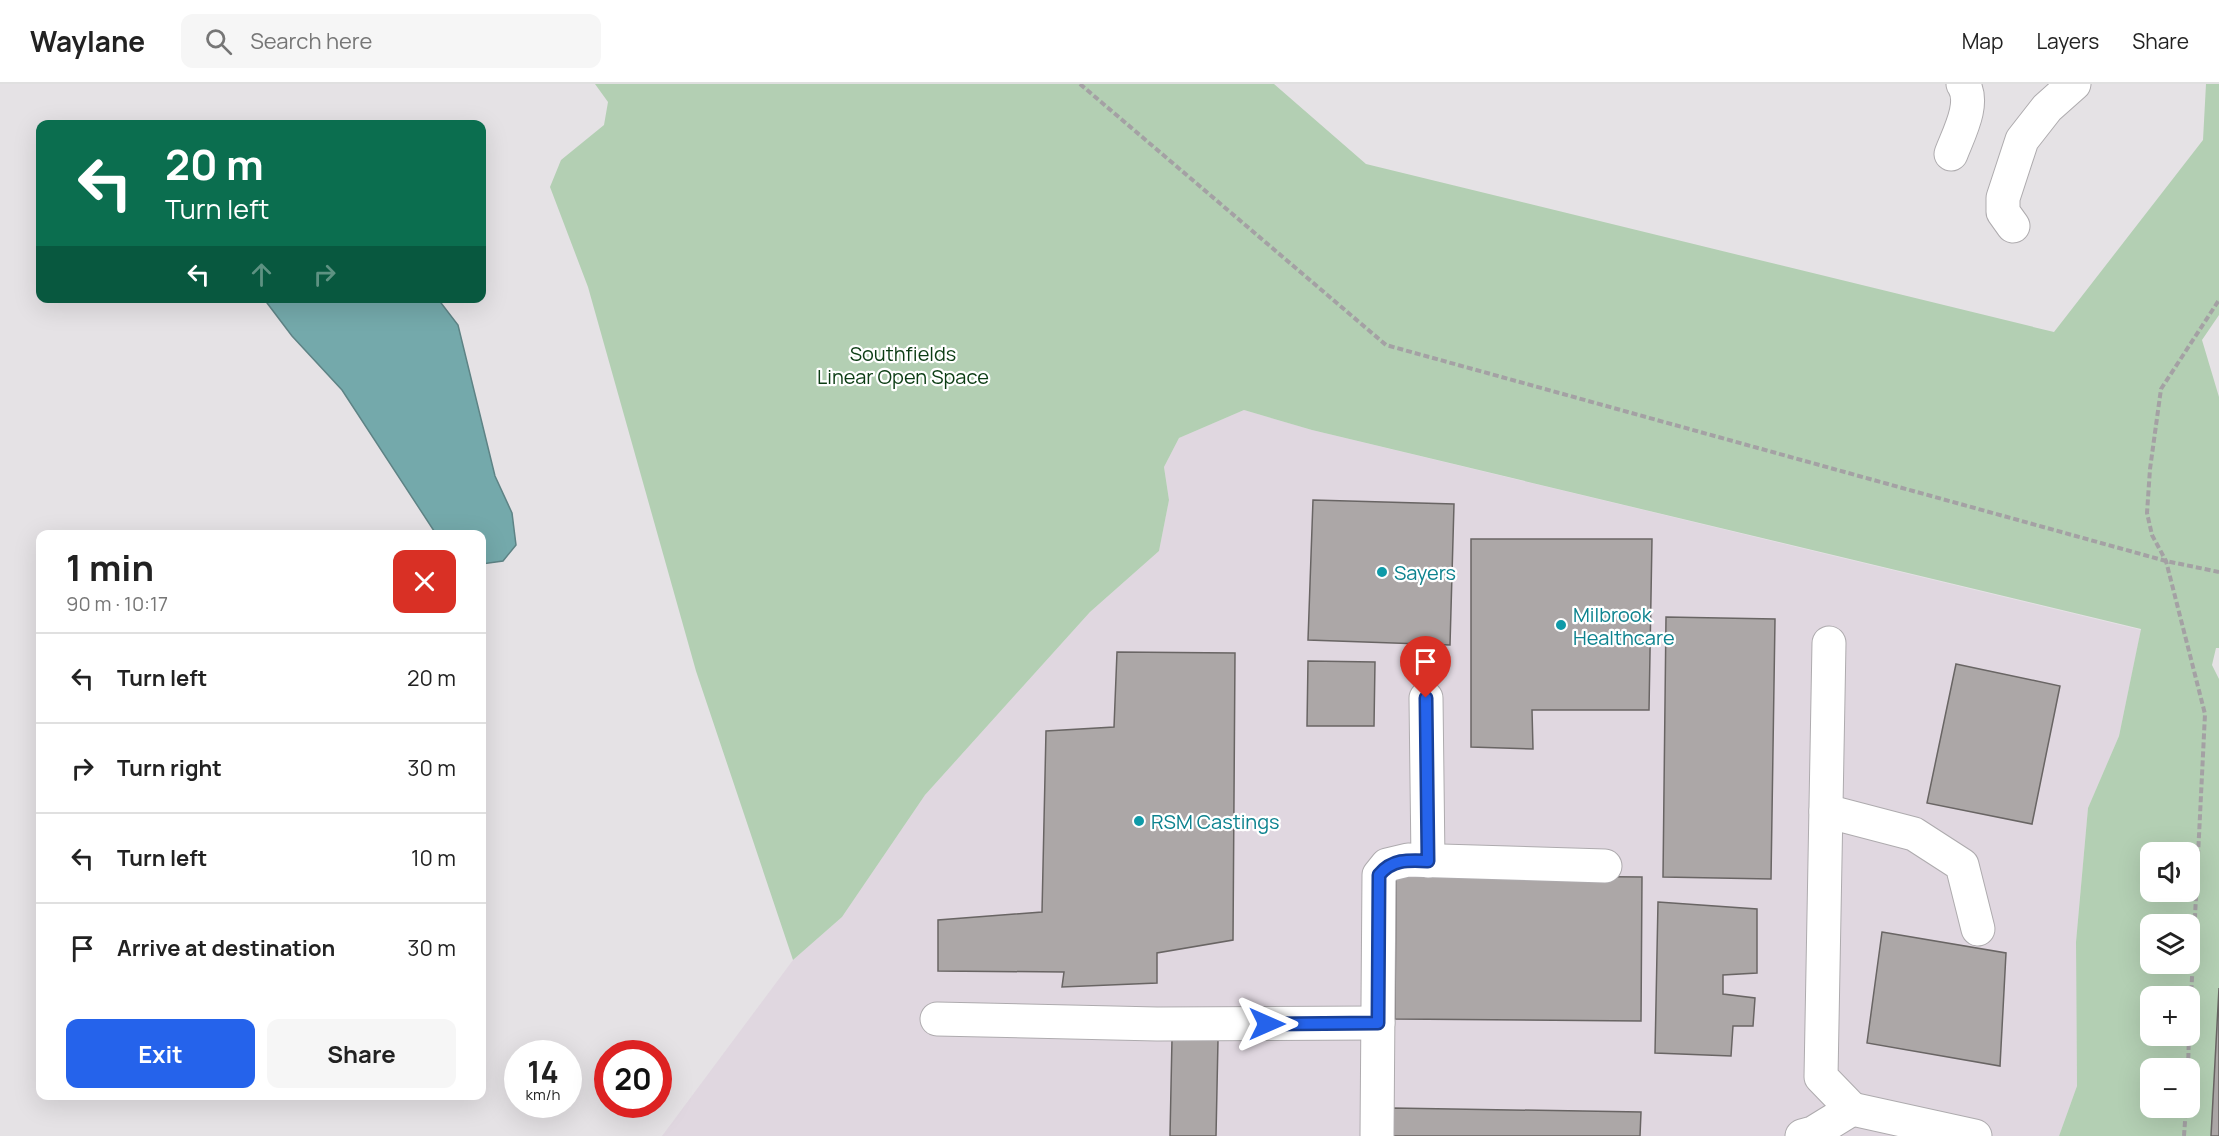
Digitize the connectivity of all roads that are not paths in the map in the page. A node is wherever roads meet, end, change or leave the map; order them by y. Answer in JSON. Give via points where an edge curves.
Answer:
{"nodes":[{"id":1,"x":1963,"y":84,"type":"edge"},
{"id":2,"x":2074,"y":84,"type":"edge"},
{"id":3,"x":1951,"y":154,"type":"dead end"},
{"id":4,"x":2013,"y":226,"type":"dead end"},
{"id":5,"x":1829,"y":643,"type":"dead end"},
{"id":6,"x":1426,"y":698,"type":"dead end"},
{"id":7,"x":1826,"y":811,"type":"junction"},
{"id":8,"x":1428,"y":861,"type":"junction"},
{"id":9,"x":1605,"y":866,"type":"dead end"},
{"id":10,"x":1978,"y":930,"type":"dead end"},
{"id":11,"x":937,"y":1019,"type":"dead end"},
{"id":12,"x":1378,"y":1023,"type":"junction"},
{"id":13,"x":1852,"y":1109,"type":"junction"},
{"id":14,"x":1377,"y":1136,"type":"edge"},
{"id":15,"x":1802,"y":1136,"type":"edge"},
{"id":16,"x":1975,"y":1136,"type":"edge"}],
"edges":[{"from":1,"to":3,"type":"street","via":[[1968,107]]},
{"from":2,"to":4,"type":"street","via":[[2047,108],[2022,140],[2003,198],[2003,212]]},
{"from":5,"to":7,"type":"street"},
{"from":6,"to":8,"type":"street"},
{"from":7,"to":10,"type":"street","via":[[1914,834],[1962,865]]},
{"from":7,"to":13,"type":"street","via":[[1821,1077]]},
{"from":8,"to":9,"type":"street"},
{"from":8,"to":12,"type":"street","via":[[1398,861],[1387,865],[1379,875]]},
{"from":11,"to":12,"type":"street","via":[[1157,1024]]},
{"from":12,"to":14,"type":"street"},
{"from":13,"to":15,"type":"street"},
{"from":13,"to":16,"type":"street"}]}
